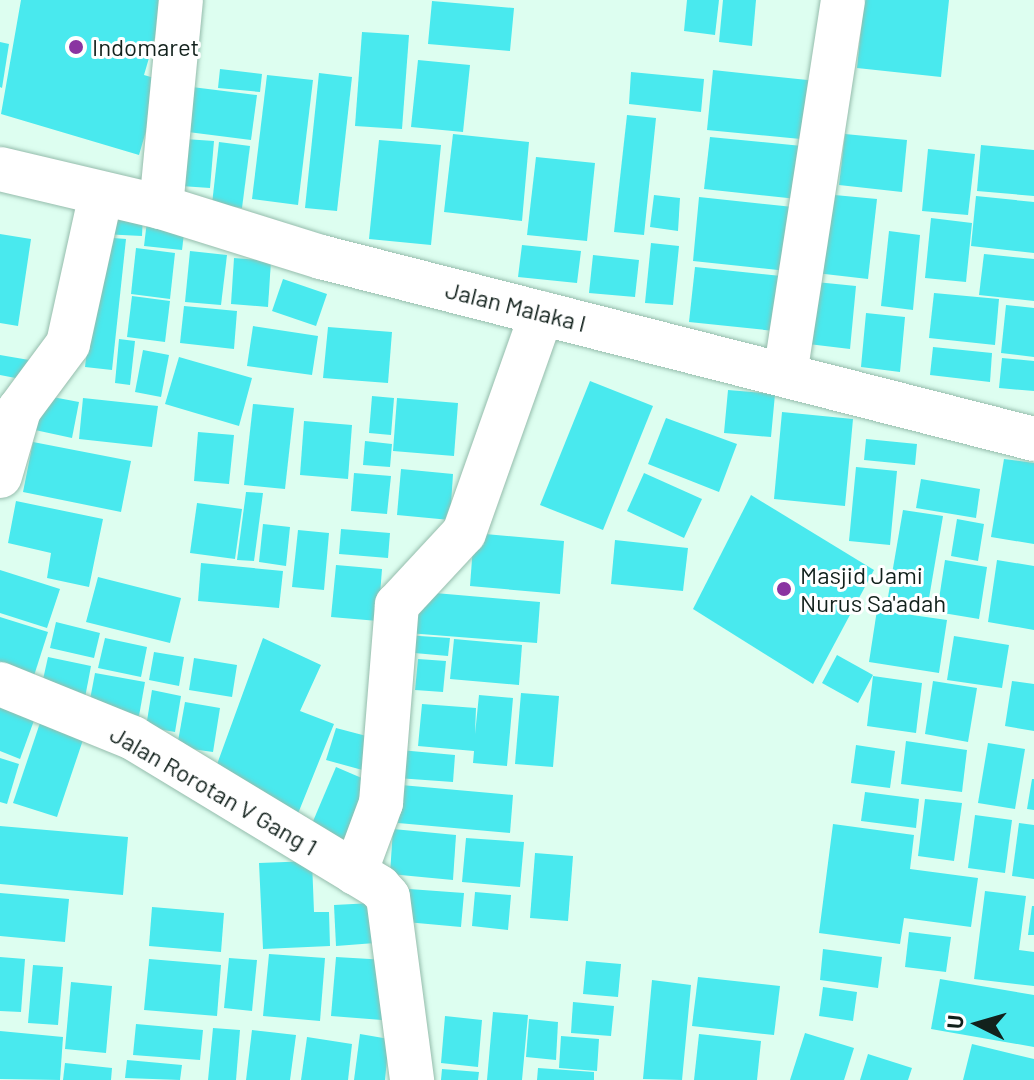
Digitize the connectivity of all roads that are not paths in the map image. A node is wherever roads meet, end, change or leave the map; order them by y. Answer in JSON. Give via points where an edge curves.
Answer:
{"nodes":[{"id":1,"x":180,"y":7,"type":"edge"},
{"id":2,"x":842,"y":14,"type":"edge"},
{"id":3,"x":0,"y":169,"type":"edge"},
{"id":4,"x":101,"y":194,"type":"junction"},
{"id":5,"x":161,"y":207,"type":"junction"},
{"id":6,"x":542,"y":313,"type":"junction"},
{"id":7,"x":785,"y":375,"type":"junction"},
{"id":8,"x":1034,"y":439,"type":"edge"},
{"id":9,"x":0,"y":476,"type":"edge"},
{"id":10,"x":0,"y":684,"type":"edge"},
{"id":11,"x":367,"y":880,"type":"junction"},
{"id":12,"x":412,"y":1080,"type":"edge"}],
"edges":[{"from":1,"to":5,"type":"street"},
{"from":2,"to":7,"type":"street"},
{"from":3,"to":4,"type":"street","name":"Jalan Malaka I"},
{"from":4,"to":5,"type":"street","name":"Jalan Malaka I"},
{"from":4,"to":9,"type":"street","via":[[68,344],[19,410]]},
{"from":5,"to":6,"type":"street","name":"Jalan Malaka I","via":[[321,257]]},
{"from":6,"to":7,"type":"street","name":"Jalan Malaka I"},
{"from":6,"to":11,"type":"street","via":[[464,533],[397,605],[381,803]]},
{"from":7,"to":8,"type":"street","name":"Jalan Malaka I"},
{"from":10,"to":11,"type":"street","name":"Jalan Rorotan V Gang 1","via":[[133,738]]},
{"from":11,"to":12,"type":"street","via":[[388,897]]}]}
